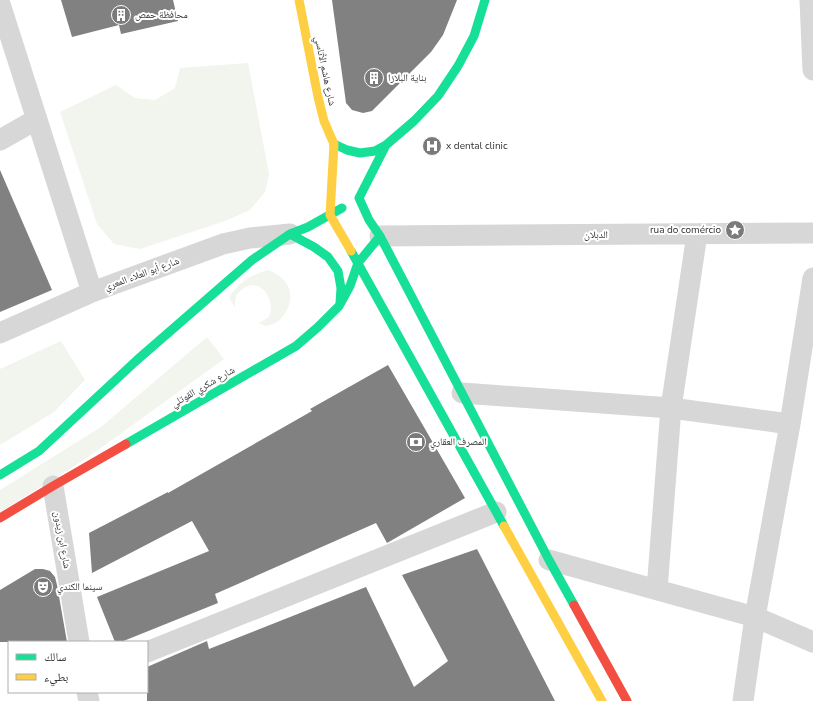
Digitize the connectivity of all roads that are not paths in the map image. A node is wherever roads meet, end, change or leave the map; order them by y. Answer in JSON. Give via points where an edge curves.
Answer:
{"nodes":[{"id":1,"x":299,"y":0,"type":"edge"},
{"id":2,"x":485,"y":0,"type":"edge"},
{"id":3,"x":810,"y":0,"type":"edge"},
{"id":4,"x":0,"y":4,"type":"edge"},
{"id":5,"x":813,"y":70,"type":"edge"},
{"id":6,"x":37,"y":119,"type":"junction"},
{"id":7,"x":0,"y":140,"type":"edge"},
{"id":8,"x":334,"y":144,"type":"junction"},
{"id":9,"x":386,"y":146,"type":"junction"},
{"id":10,"x":353,"y":201,"type":"junction"},
{"id":11,"x":330,"y":215,"type":"junction"},
{"id":12,"x":813,"y":233,"type":"edge"},
{"id":13,"x":290,"y":234,"type":"junction"},
{"id":14,"x":697,"y":234,"type":"junction"},
{"id":15,"x":380,"y":236,"type":"junction"},
{"id":16,"x":358,"y":263,"type":"junction"},
{"id":17,"x":813,"y":278,"type":"edge"},
{"id":18,"x":92,"y":292,"type":"junction"},
{"id":19,"x":339,"y":306,"type":"junction"},
{"id":20,"x":0,"y":333,"type":"edge"},
{"id":21,"x":462,"y":393,"type":"junction"},
{"id":22,"x":671,"y":408,"type":"junction"},
{"id":23,"x":790,"y":424,"type":"junction"},
{"id":24,"x":0,"y":475,"type":"edge"},
{"id":25,"x":53,"y":486,"type":"junction"},
{"id":26,"x":496,"y":512,"type":"junction"},
{"id":27,"x":0,"y":518,"type":"edge"},
{"id":28,"x":549,"y":560,"type":"junction"},
{"id":29,"x":657,"y":590,"type":"junction"},
{"id":30,"x":755,"y":617,"type":"junction"},
{"id":31,"x":79,"y":641,"type":"edge"},
{"id":32,"x":813,"y":642,"type":"edge"},
{"id":33,"x":148,"y":652,"type":"edge"},
{"id":34,"x":602,"y":701,"type":"edge"},
{"id":35,"x":627,"y":701,"type":"edge"},
{"id":36,"x":743,"y":701,"type":"edge"}],
"edges":[{"from":1,"to":8,"type":"main road","name":"شارع هاشم الأتاسي","via":[[318,97],[324,121]]},
{"from":2,"to":9,"type":"main road","via":[[474,36],[438,96]]},
{"from":3,"to":5,"type":"street"},
{"from":4,"to":6,"type":"street"},
{"from":6,"to":7,"type":"street"},
{"from":6,"to":18,"type":"street"},
{"from":8,"to":9,"type":"main road","via":[[360,153]]},
{"from":8,"to":11,"type":"main road"},
{"from":9,"to":10,"type":"main road","via":[[376,168]]},
{"from":10,"to":11,"type":"main road"},
{"from":10,"to":15,"type":"main road"},
{"from":11,"to":13,"type":"main road"},
{"from":11,"to":16,"type":"main road"},
{"from":12,"to":14,"type":"street","name":"الدبلان"},
{"from":13,"to":18,"type":"street","name":"شارع أبو العلاء المعري","via":[[223,244]]},
{"from":13,"to":19,"type":"main road","via":[[328,257],[338,271],[341,288]]},
{"from":13,"to":24,"type":"main road","via":[[252,260],[137,360],[39,451]]},
{"from":14,"to":15,"type":"street","name":"الدبلان"},
{"from":14,"to":22,"type":"street"},
{"from":15,"to":16,"type":"main road","name":"شارع شكري القوتلي"},
{"from":15,"to":21,"type":"main road"},
{"from":16,"to":19,"type":"main road","name":"شارع شكري القوتلي"},
{"from":16,"to":26,"type":"main road"},
{"from":17,"to":23,"type":"street"},
{"from":18,"to":20,"type":"street","name":"شارع أبو العلاء المعري"},
{"from":19,"to":25,"type":"main road","name":"شارع شكري القوتلي","via":[[296,346]]},
{"from":21,"to":22,"type":"street"},
{"from":21,"to":28,"type":"main road"},
{"from":22,"to":23,"type":"street"},
{"from":22,"to":29,"type":"street"},
{"from":23,"to":30,"type":"street"},
{"from":25,"to":27,"type":"main road","name":"شارع شكري القوتلي"},
{"from":25,"to":31,"type":"street","name":"شارع ابن زيدون"},
{"from":26,"to":33,"type":"street"},
{"from":26,"to":34,"type":"main road"},
{"from":28,"to":29,"type":"street"},
{"from":28,"to":35,"type":"main road"},
{"from":29,"to":30,"type":"street"},
{"from":30,"to":32,"type":"street"},
{"from":30,"to":36,"type":"street"}]}
